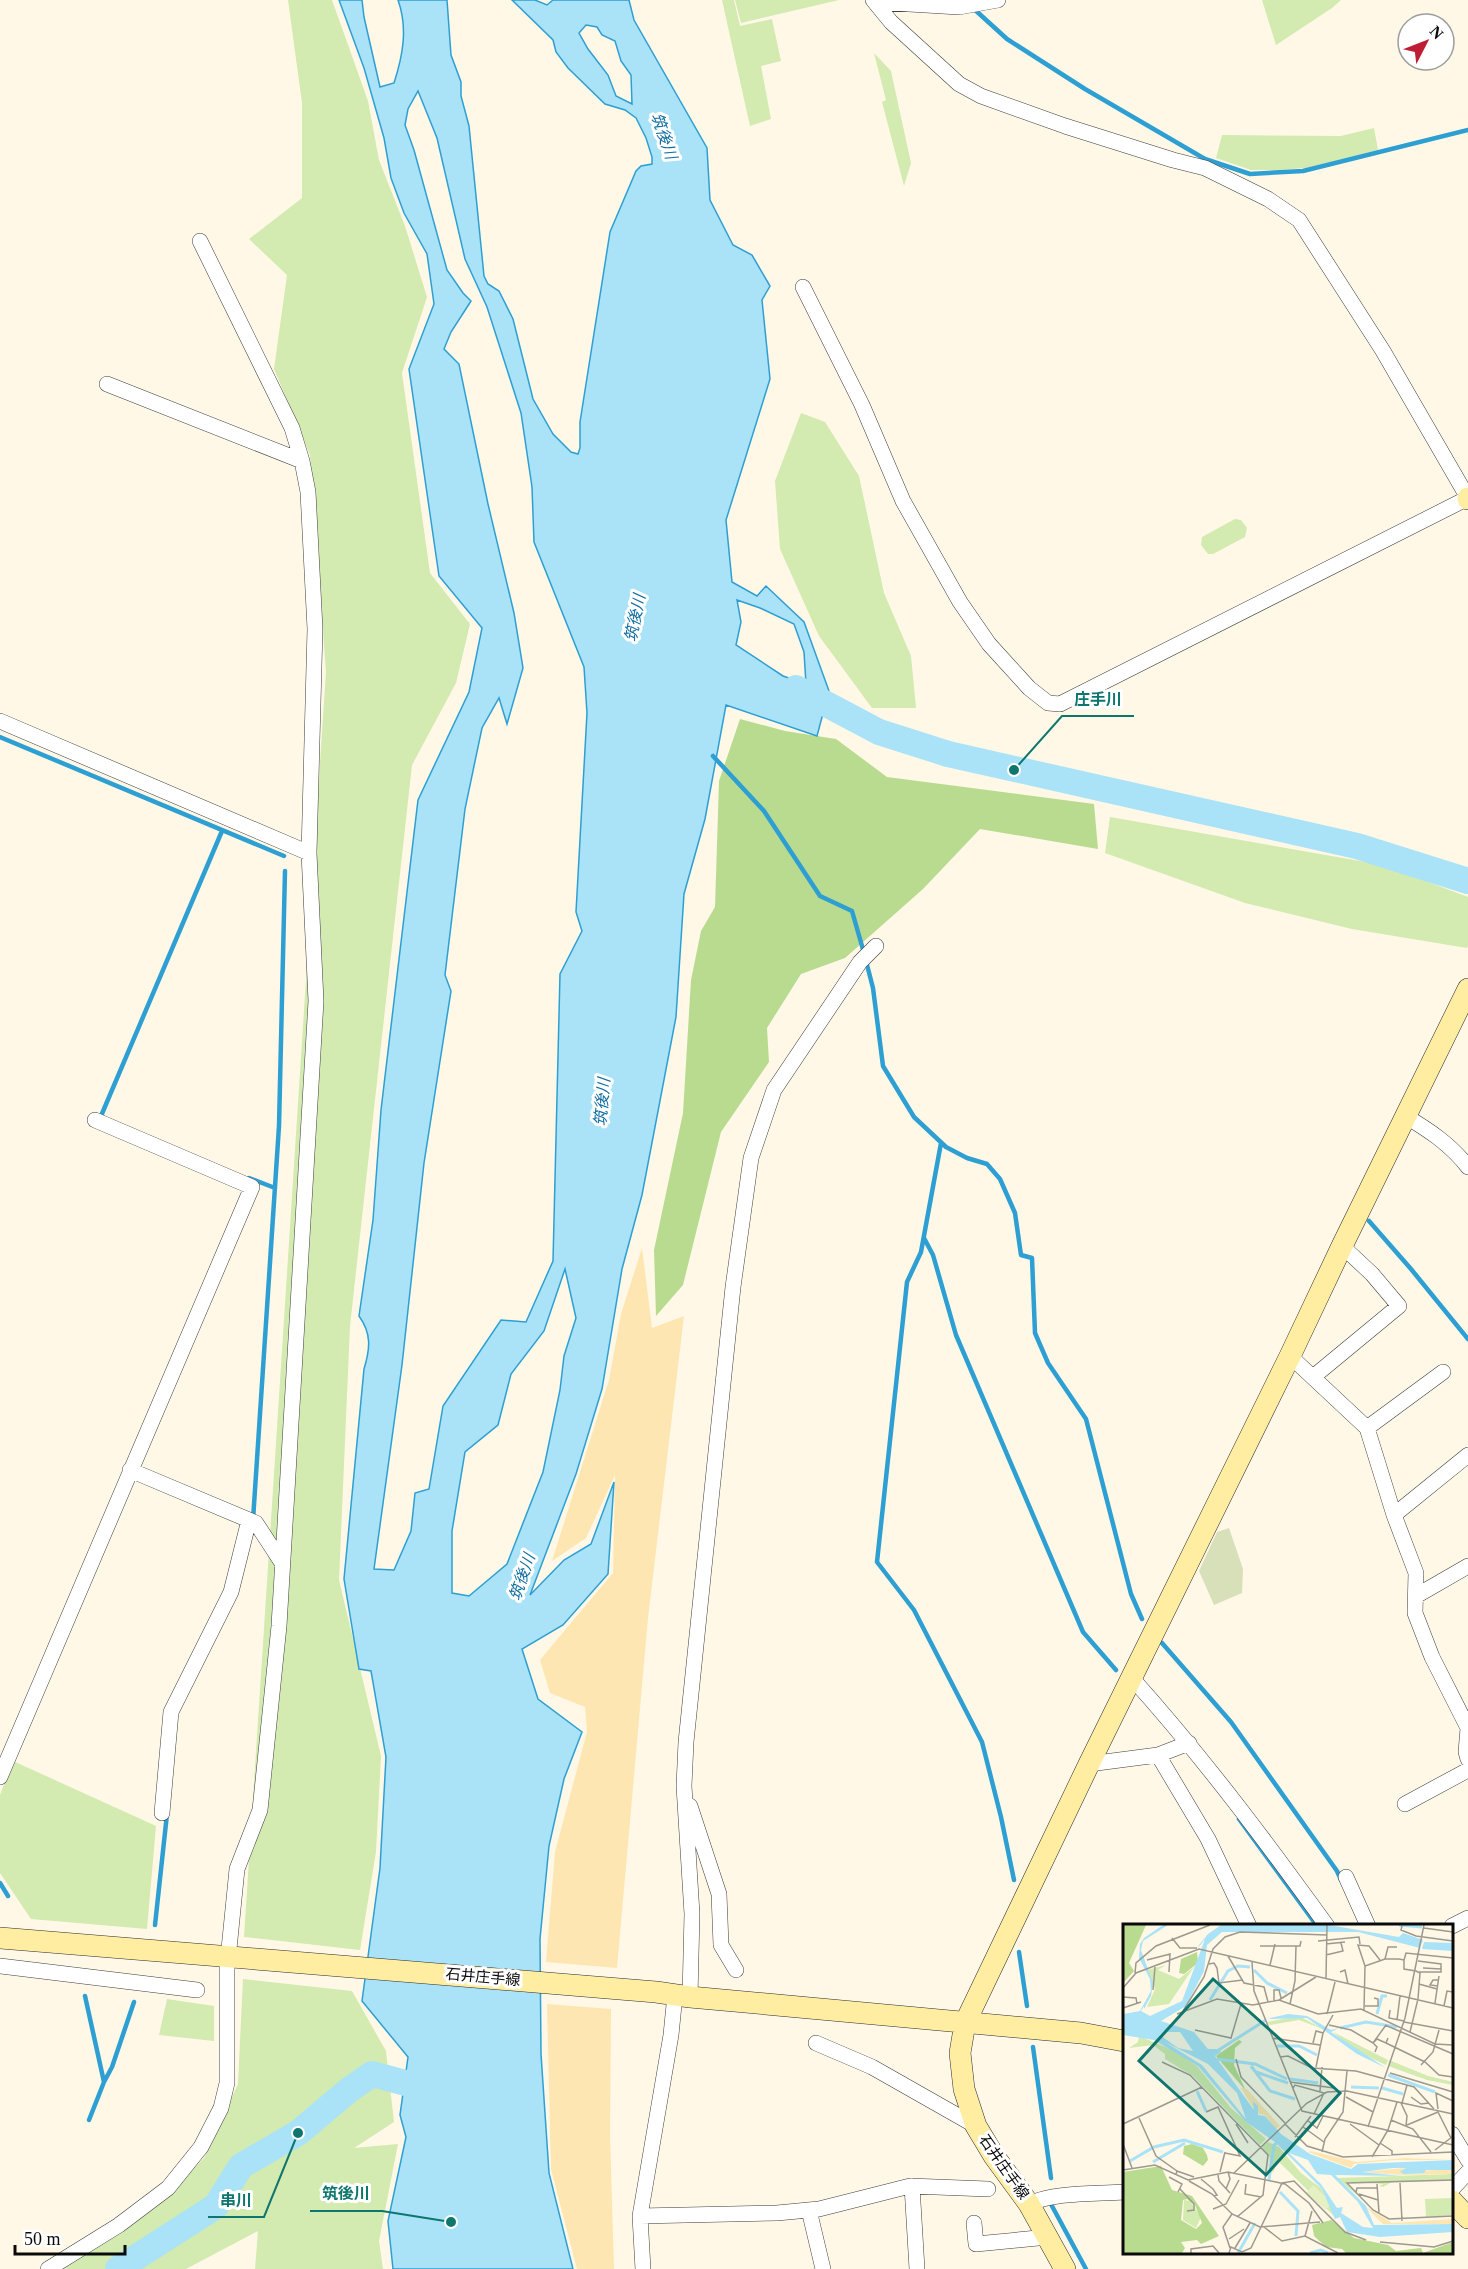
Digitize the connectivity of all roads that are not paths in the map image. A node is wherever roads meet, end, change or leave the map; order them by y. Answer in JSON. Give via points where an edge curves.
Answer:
{"nodes":[{"id":1,"x":998,"y":0,"type":"edge"},
{"id":2,"x":874,"y":1,"type":"edge"},
{"id":3,"x":200,"y":241,"type":"dead end"},
{"id":4,"x":803,"y":287,"type":"dead end"},
{"id":5,"x":107,"y":384,"type":"dead end"},
{"id":6,"x":302,"y":461,"type":"junction"},
{"id":7,"x":1468,"y":499,"type":"edge"},
{"id":8,"x":0,"y":721,"type":"edge"},
{"id":9,"x":309,"y":853,"type":"junction"},
{"id":10,"x":876,"y":946,"type":"dead end"},
{"id":11,"x":1468,"y":989,"type":"edge"},
{"id":12,"x":1405,"y":1116,"type":"junction"},
{"id":13,"x":95,"y":1120,"type":"dead end"},
{"id":14,"x":1468,"y":1167,"type":"edge"},
{"id":15,"x":1342,"y":1246,"type":"junction"},
{"id":16,"x":1290,"y":1356,"type":"junction"},
{"id":17,"x":1443,"y":1372,"type":"dead end"},
{"id":18,"x":1313,"y":1377,"type":"junction"},
{"id":19,"x":1367,"y":1428,"type":"junction"},
{"id":20,"x":1468,"y":1455,"type":"edge"},
{"id":21,"x":130,"y":1470,"type":"junction"},
{"id":22,"x":1394,"y":1515,"type":"junction"},
{"id":23,"x":253,"y":1522,"type":"junction"},
{"id":24,"x":282,"y":1563,"type":"junction"},
{"id":25,"x":1468,"y":1566,"type":"edge"},
{"id":26,"x":1416,"y":1596,"type":"junction"},
{"id":27,"x":1131,"y":1677,"type":"junction"},
{"id":28,"x":1184,"y":1745,"type":"junction"},
{"id":29,"x":1158,"y":1755,"type":"junction"},
{"id":30,"x":1468,"y":1759,"type":"edge"},
{"id":31,"x":1089,"y":1764,"type":"junction"},
{"id":32,"x":1468,"y":1770,"type":"edge"},
{"id":33,"x":0,"y":1777,"type":"edge"},
{"id":34,"x":684,"y":1786,"type":"junction"},
{"id":35,"x":1405,"y":1804,"type":"dead end"},
{"id":36,"x":162,"y":1813,"type":"dead end"},
{"id":37,"x":1346,"y":1877,"type":"dead end"},
{"id":38,"x":1468,"y":1918,"type":"edge"},
{"id":39,"x":1248,"y":1924,"type":"edge"},
{"id":40,"x":1326,"y":1924,"type":"edge"},
{"id":41,"x":1367,"y":1924,"type":"edge"},
{"id":42,"x":1453,"y":1926,"type":"edge"},
{"id":43,"x":0,"y":1938,"type":"edge"},
{"id":44,"x":238,"y":1956,"type":"junction"},
{"id":45,"x":0,"y":1966,"type":"edge"},
{"id":46,"x":736,"y":1970,"type":"dead end"},
{"id":47,"x":196,"y":1990,"type":"dead end"},
{"id":48,"x":674,"y":1994,"type":"junction"},
{"id":49,"x":965,"y":2023,"type":"junction"},
{"id":50,"x":1123,"y":2041,"type":"edge"},
{"id":51,"x":816,"y":2043,"type":"dead end"},
{"id":52,"x":976,"y":2127,"type":"junction"},
{"id":53,"x":1453,"y":2136,"type":"edge"},
{"id":54,"x":1468,"y":2160,"type":"edge"},
{"id":55,"x":1468,"y":2172,"type":"edge"},
{"id":56,"x":912,"y":2186,"type":"junction"},
{"id":57,"x":1453,"y":2187,"type":"edge"},
{"id":58,"x":988,"y":2189,"type":"dead end"},
{"id":59,"x":1123,"y":2192,"type":"edge"},
{"id":60,"x":1453,"y":2202,"type":"edge"},
{"id":61,"x":1029,"y":2204,"type":"junction"},
{"id":62,"x":809,"y":2210,"type":"junction"},
{"id":63,"x":640,"y":2216,"type":"junction"},
{"id":64,"x":1468,"y":2218,"type":"edge"},
{"id":65,"x":974,"y":2223,"type":"dead end"},
{"id":66,"x":1048,"y":2237,"type":"junction"},
{"id":67,"x":48,"y":2269,"type":"edge"},
{"id":68,"x":643,"y":2269,"type":"edge"},
{"id":69,"x":823,"y":2269,"type":"edge"},
{"id":70,"x":917,"y":2269,"type":"edge"},
{"id":71,"x":1065,"y":2269,"type":"edge"}],
"edges":[{"from":1,"to":2,"type":"street","via":[[959,7]]},
{"from":2,"to":7,"type":"street","via":[[891,22],[959,84],[981,96],[1205,168],[1268,199],[1299,220],[1383,351]]},
{"from":3,"to":6,"type":"street","via":[[292,428]]},
{"from":4,"to":7,"type":"street","via":[[862,405],[903,501],[960,602],[989,644],[1048,703],[1060,704]]},
{"from":5,"to":6,"type":"street"},
{"from":6,"to":9,"type":"street","via":[[308,492],[315,629]]},
{"from":8,"to":9,"type":"street"},
{"from":9,"to":24,"type":"street","via":[[316,1001]]},
{"from":10,"to":34,"type":"street","via":[[860,962],[774,1090],[751,1158],[714,1462]]},
{"from":11,"to":12,"type":"street"},
{"from":12,"to":14,"type":"street","via":[[1435,1134]]},
{"from":12,"to":15,"type":"street"},
{"from":13,"to":21,"type":"street","via":[[252,1187]]},
{"from":15,"to":16,"type":"street"},
{"from":15,"to":18,"type":"street","via":[[1399,1306]]},
{"from":16,"to":18,"type":"street"},
{"from":16,"to":27,"type":"street"},
{"from":17,"to":19,"type":"street"},
{"from":18,"to":19,"type":"street"},
{"from":19,"to":22,"type":"street"},
{"from":20,"to":22,"type":"street"},
{"from":21,"to":23,"type":"street"},
{"from":21,"to":33,"type":"street"},
{"from":22,"to":26,"type":"street","via":[[1416,1574]]},
{"from":23,"to":24,"type":"street"},
{"from":23,"to":36,"type":"street","via":[[231,1592],[171,1712]]},
{"from":24,"to":44,"type":"street","via":[[260,1810],[237,1869]]},
{"from":25,"to":26,"type":"street"},
{"from":26,"to":30,"type":"street","via":[[1415,1613],[1432,1657],[1468,1728]]},
{"from":27,"to":28,"type":"street"},
{"from":27,"to":31,"type":"street"},
{"from":28,"to":29,"type":"street"},
{"from":28,"to":40,"type":"street","via":[[1236,1801]]},
{"from":29,"to":31,"type":"street"},
{"from":29,"to":39,"type":"street","via":[[1208,1839]]},
{"from":31,"to":49,"type":"street"},
{"from":32,"to":35,"type":"street"},
{"from":34,"to":46,"type":"street","via":[[719,1894],[722,1945]]},
{"from":34,"to":48,"type":"street","via":[[692,1914]]},
{"from":37,"to":41,"type":"street"},
{"from":38,"to":42,"type":"street"},
{"from":43,"to":44,"type":"street","name":"石井庄手線"},
{"from":44,"to":48,"type":"street","name":"石井庄手線"},
{"from":44,"to":67,"type":"street","via":[[227,2083],[221,2108],[201,2147],[168,2188]]},
{"from":45,"to":47,"type":"street"},
{"from":48,"to":49,"type":"street","name":"石井庄手線"},
{"from":48,"to":63,"type":"street","via":[[671,2035]]},
{"from":49,"to":50,"type":"street","name":"石井庄手線","via":[[1082,2033]]},
{"from":49,"to":52,"type":"street","name":"石井庄手線","via":[[960,2053],[964,2089]]},
{"from":51,"to":52,"type":"street","via":[[872,2067]]},
{"from":52,"to":61,"type":"street","name":"石井庄手線"},
{"from":53,"to":54,"type":"street"},
{"from":55,"to":57,"type":"street"},
{"from":56,"to":58,"type":"street"},
{"from":56,"to":62,"type":"street"},
{"from":56,"to":70,"type":"street"},
{"from":59,"to":61,"type":"street"},
{"from":60,"to":64,"type":"street"},
{"from":61,"to":66,"type":"street","name":"石井庄手線"},
{"from":62,"to":63,"type":"street"},
{"from":62,"to":69,"type":"street"},
{"from":63,"to":68,"type":"street"},
{"from":65,"to":66,"type":"street","via":[[976,2244]]},
{"from":66,"to":71,"type":"street","name":"石井庄手線"}]}
